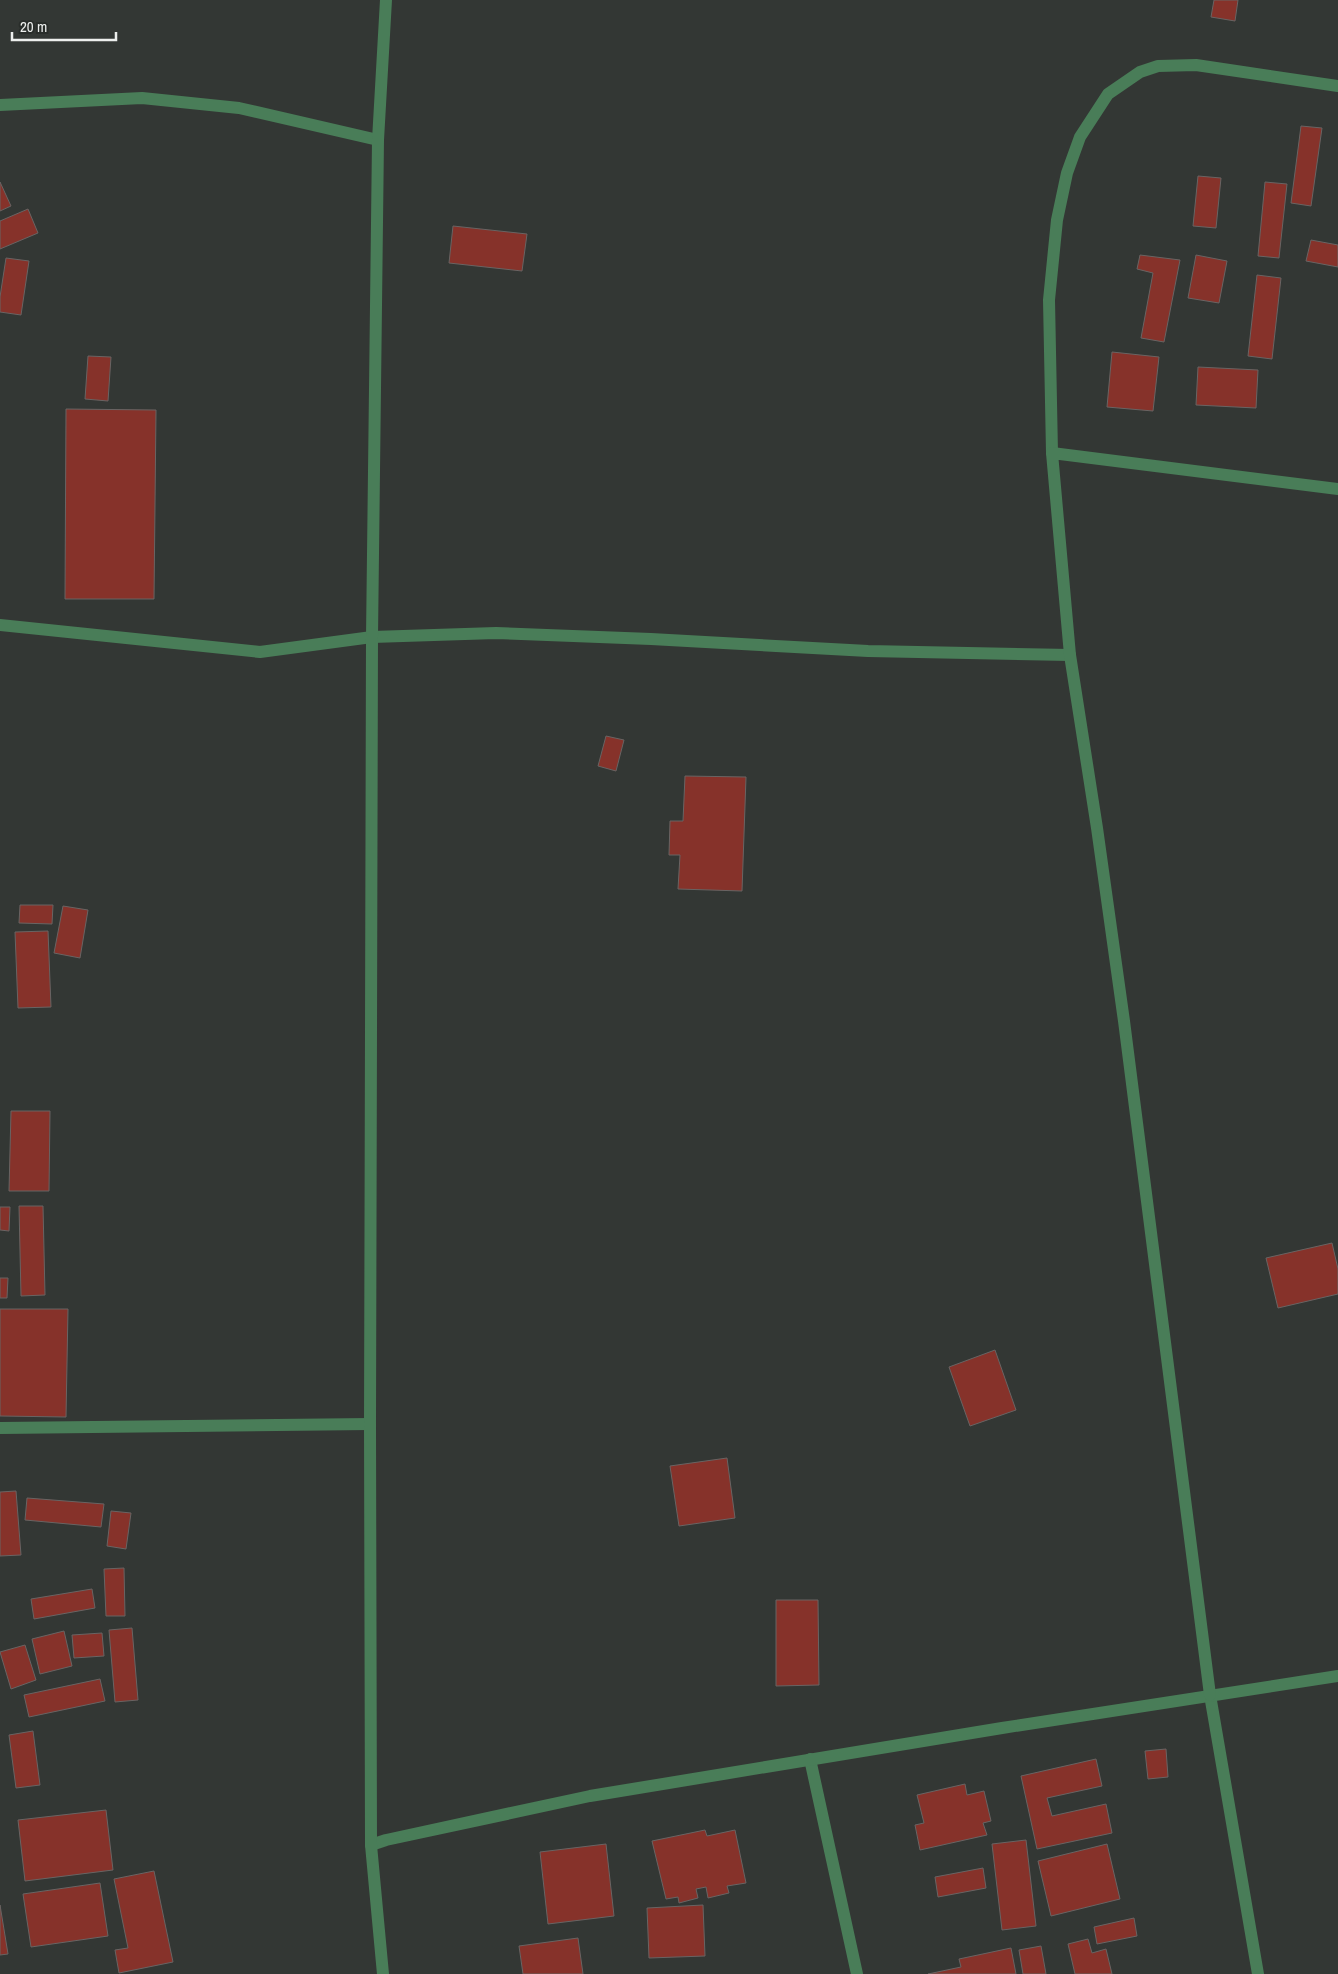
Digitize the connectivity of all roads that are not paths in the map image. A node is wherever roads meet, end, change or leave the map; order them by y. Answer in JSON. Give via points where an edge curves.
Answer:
{"nodes":[{"id":1,"x":386,"y":0,"type":"edge"},
{"id":2,"x":1338,"y":86,"type":"edge"},
{"id":3,"x":0,"y":105,"type":"edge"},
{"id":4,"x":378,"y":140,"type":"junction"},
{"id":5,"x":1052,"y":453,"type":"junction"},
{"id":6,"x":1338,"y":489,"type":"edge"},
{"id":7,"x":0,"y":625,"type":"edge"},
{"id":8,"x":372,"y":636,"type":"junction"},
{"id":9,"x":1070,"y":655,"type":"junction"},
{"id":10,"x":370,"y":1424,"type":"junction"},
{"id":11,"x":0,"y":1428,"type":"edge"},
{"id":12,"x":1338,"y":1676,"type":"edge"},
{"id":13,"x":1210,"y":1695,"type":"junction"},
{"id":14,"x":810,"y":1758,"type":"junction"},
{"id":15,"x":371,"y":1845,"type":"junction"},
{"id":16,"x":383,"y":1974,"type":"edge"},
{"id":17,"x":857,"y":1974,"type":"edge"},
{"id":18,"x":1258,"y":1974,"type":"edge"}],
"edges":[{"from":1,"to":4,"type":"street"},
{"from":2,"to":5,"type":"street","via":[[1196,66],[1158,66],[1140,72],[1108,94],[1080,137],[1067,173],[1057,220],[1049,300]]},
{"from":3,"to":4,"type":"street","via":[[142,98],[239,108]]},
{"from":4,"to":8,"type":"street"},
{"from":5,"to":6,"type":"street"},
{"from":5,"to":9,"type":"street"},
{"from":7,"to":8,"type":"street","via":[[260,652]]},
{"from":8,"to":9,"type":"street","via":[[496,633],[868,651]]},
{"from":8,"to":10,"type":"street"},
{"from":9,"to":13,"type":"street","via":[[1123,1012]]},
{"from":10,"to":11,"type":"street"},
{"from":10,"to":15,"type":"street"},
{"from":12,"to":13,"type":"street"},
{"from":13,"to":14,"type":"street"},
{"from":13,"to":18,"type":"street"},
{"from":14,"to":15,"type":"street","via":[[590,1796]]},
{"from":14,"to":17,"type":"street"},
{"from":15,"to":16,"type":"street"}]}
